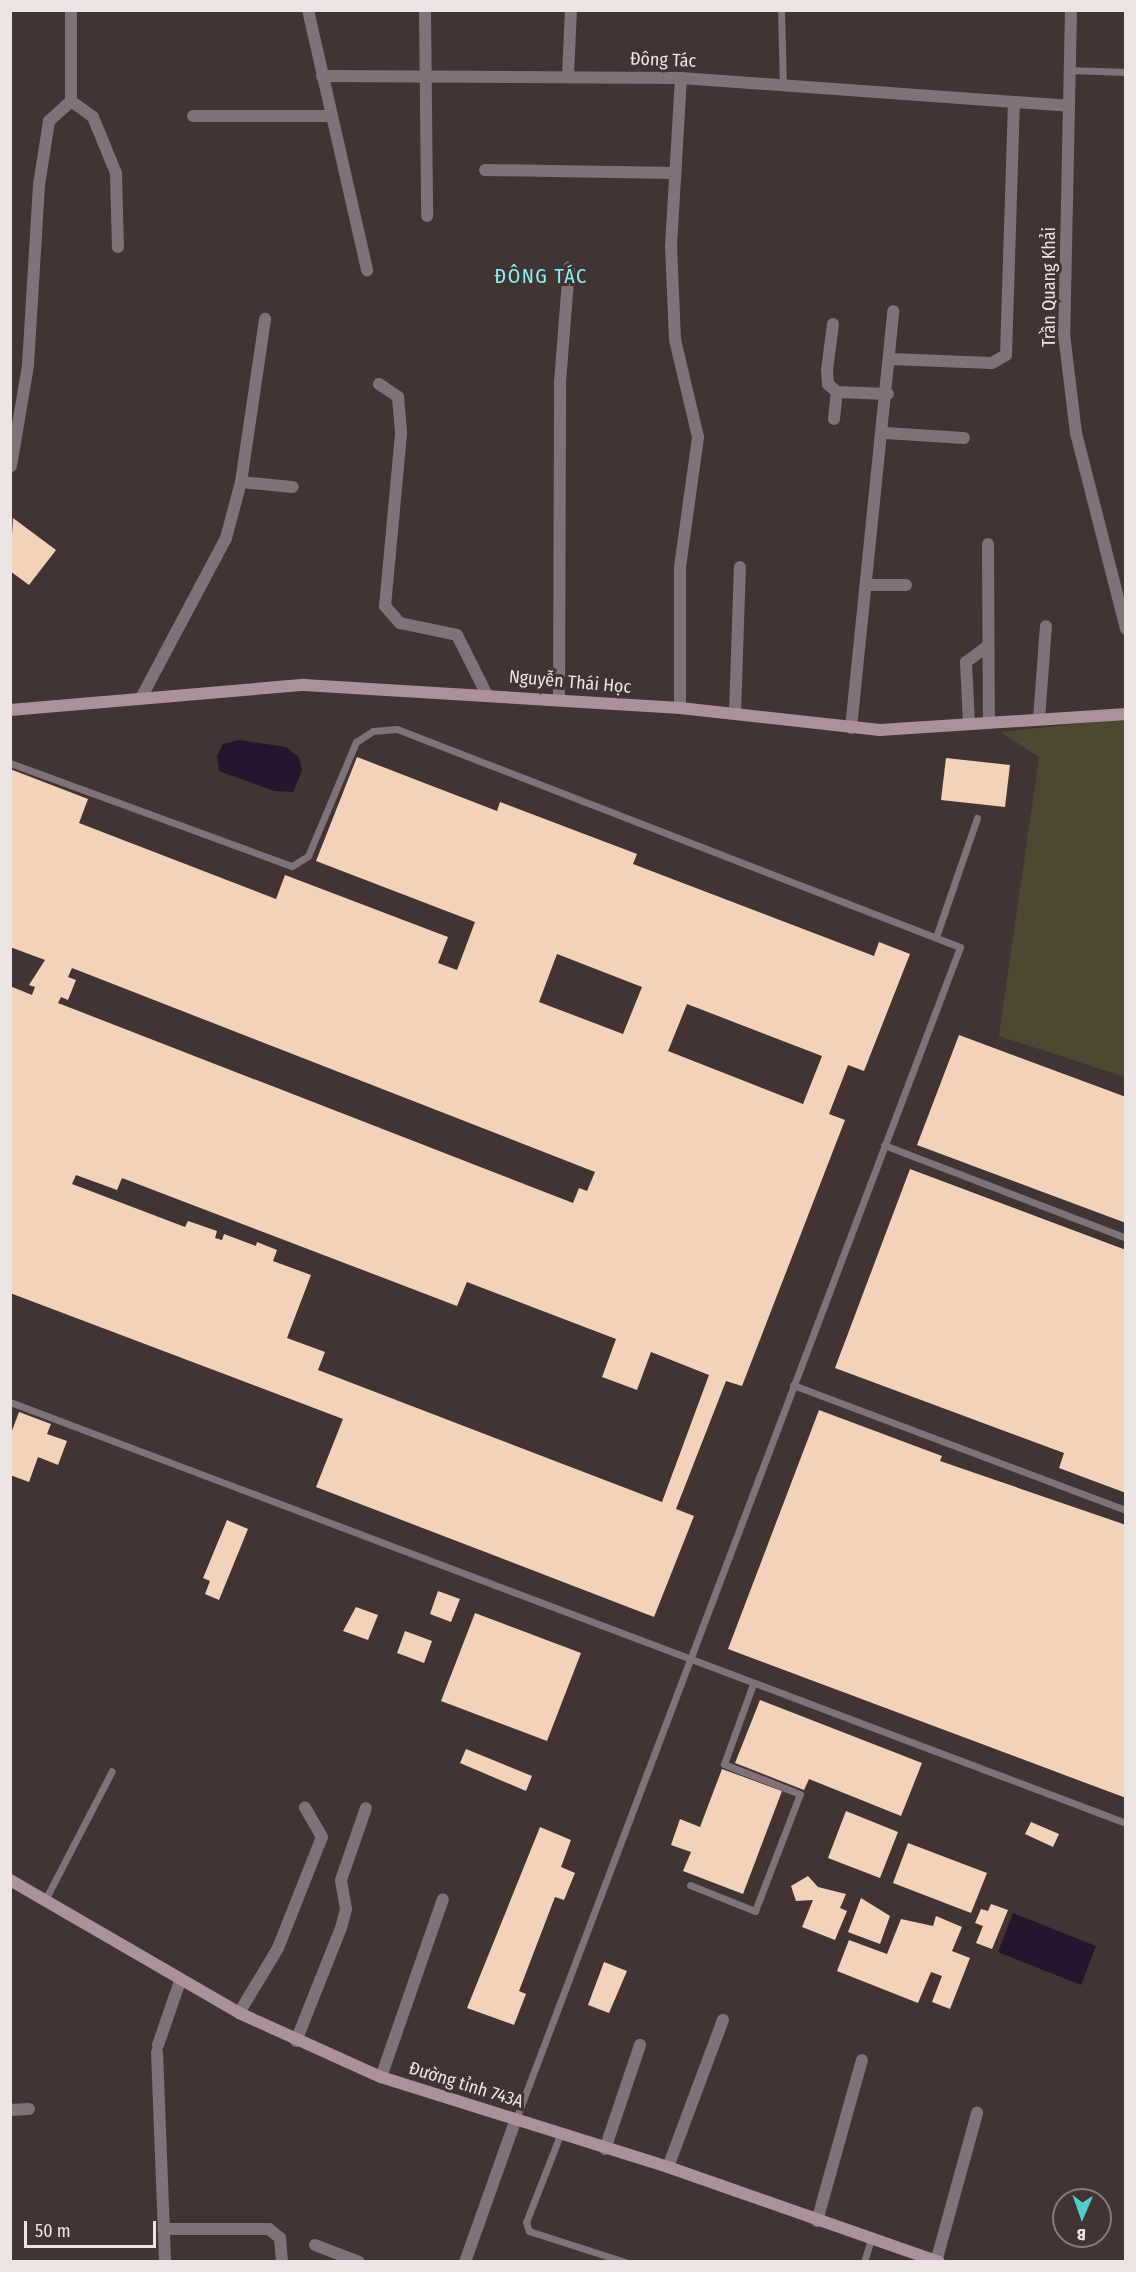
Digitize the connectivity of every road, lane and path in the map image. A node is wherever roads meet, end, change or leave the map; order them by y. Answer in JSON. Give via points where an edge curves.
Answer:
{"nodes":[{"id":1,"x":71,"y":10,"type":"edge"},
{"id":2,"x":308,"y":10,"type":"edge"},
{"id":3,"x":425,"y":10,"type":"edge"},
{"id":4,"x":571,"y":10,"type":"edge"},
{"id":5,"x":781,"y":10,"type":"edge"},
{"id":6,"x":1071,"y":10,"type":"edge"},
{"id":7,"x":1068,"y":70,"type":"junction"},
{"id":8,"x":1125,"y":72,"type":"edge"},
{"id":9,"x":568,"y":75,"type":"junction"},
{"id":10,"x":322,"y":76,"type":"junction"},
{"id":11,"x":426,"y":76,"type":"junction"},
{"id":12,"x":681,"y":78,"type":"junction"},
{"id":13,"x":783,"y":86,"type":"junction"},
{"id":14,"x":71,"y":101,"type":"junction"},
{"id":15,"x":1014,"y":102,"type":"junction"},
{"id":16,"x":1069,"y":106,"type":"junction"},
{"id":17,"x":193,"y":116,"type":"dead end"},
{"id":18,"x":330,"y":116,"type":"junction"},
{"id":19,"x":485,"y":170,"type":"dead end"},
{"id":20,"x":674,"y":173,"type":"junction"},
{"id":21,"x":427,"y":216,"type":"dead end"},
{"id":22,"x":118,"y":247,"type":"dead end"},
{"id":23,"x":569,"y":267,"type":"dead end"},
{"id":24,"x":367,"y":270,"type":"dead end"},
{"id":25,"x":893,"y":311,"type":"dead end"},
{"id":26,"x":265,"y":319,"type":"dead end"},
{"id":27,"x":833,"y":324,"type":"dead end"},
{"id":28,"x":890,"y":359,"type":"junction"},
{"id":29,"x":379,"y":384,"type":"dead end"},
{"id":30,"x":837,"y":392,"type":"junction"},
{"id":31,"x":888,"y":394,"type":"junction"},
{"id":32,"x":834,"y":419,"type":"dead end"},
{"id":33,"x":885,"y":432,"type":"junction"},
{"id":34,"x":964,"y":438,"type":"dead end"},
{"id":35,"x":11,"y":466,"type":"edge"},
{"id":36,"x":241,"y":482,"type":"junction"},
{"id":37,"x":293,"y":487,"type":"dead end"},
{"id":38,"x":987,"y":544,"type":"dead end"},
{"id":39,"x":740,"y":567,"type":"dead end"},
{"id":40,"x":869,"y":585,"type":"junction"},
{"id":41,"x":906,"y":585,"type":"dead end"},
{"id":42,"x":1046,"y":626,"type":"dead end"},
{"id":43,"x":1125,"y":629,"type":"edge"},
{"id":44,"x":987,"y":647,"type":"junction"},
{"id":45,"x":486,"y":693,"type":"junction"},
{"id":46,"x":141,"y":698,"type":"junction"},
{"id":47,"x":559,"y":700,"type":"junction"},
{"id":48,"x":680,"y":708,"type":"junction"},
{"id":49,"x":10,"y":710,"type":"edge"},
{"id":50,"x":735,"y":714,"type":"junction"},
{"id":51,"x":1125,"y":714,"type":"edge"},
{"id":52,"x":1039,"y":718,"type":"junction"},
{"id":53,"x":989,"y":722,"type":"junction"},
{"id":54,"x":969,"y":724,"type":"junction"},
{"id":55,"x":850,"y":728,"type":"junction"},
{"id":56,"x":10,"y":763,"type":"edge"},
{"id":57,"x":977,"y":818,"type":"dead end"},
{"id":58,"x":936,"y":937,"type":"junction"},
{"id":59,"x":884,"y":1145,"type":"junction"},
{"id":60,"x":1125,"y":1238,"type":"edge"},
{"id":61,"x":793,"y":1385,"type":"junction"},
{"id":62,"x":10,"y":1402,"type":"edge"},
{"id":63,"x":1125,"y":1510,"type":"edge"},
{"id":64,"x":688,"y":1660,"type":"junction"},
{"id":65,"x":753,"y":1684,"type":"junction"},
{"id":66,"x":112,"y":1771,"type":"dead end"},
{"id":67,"x":305,"y":1808,"type":"dead end"},
{"id":68,"x":366,"y":1808,"type":"dead end"},
{"id":69,"x":1125,"y":1823,"type":"edge"},
{"id":70,"x":10,"y":1880,"type":"edge"},
{"id":71,"x":690,"y":1885,"type":"dead end"},
{"id":72,"x":443,"y":1899,"type":"dead end"},
{"id":73,"x":45,"y":1900,"type":"junction"},
{"id":74,"x":180,"y":1981,"type":"junction"},
{"id":75,"x":239,"y":2013,"type":"junction"},
{"id":76,"x":723,"y":2020,"type":"dead end"},
{"id":77,"x":296,"y":2041,"type":"junction"},
{"id":78,"x":640,"y":2044,"type":"dead end"},
{"id":79,"x":862,"y":2060,"type":"dead end"},
{"id":80,"x":381,"y":2077,"type":"junction"},
{"id":81,"x":29,"y":2109,"type":"dead end"},
{"id":82,"x":10,"y":2110,"type":"edge"},
{"id":83,"x":977,"y":2113,"type":"dead end"},
{"id":84,"x":516,"y":2119,"type":"junction"},
{"id":85,"x":560,"y":2135,"type":"junction"},
{"id":86,"x":605,"y":2149,"type":"junction"},
{"id":87,"x":668,"y":2167,"type":"junction"},
{"id":88,"x":817,"y":2221,"type":"junction"},
{"id":89,"x":164,"y":2229,"type":"junction"},
{"id":90,"x":871,"y":2239,"type":"junction"},
{"id":91,"x":315,"y":2245,"type":"dead end"},
{"id":92,"x":937,"y":2261,"type":"edge"},
{"id":93,"x":165,"y":2262,"type":"edge"},
{"id":94,"x":282,"y":2262,"type":"edge"},
{"id":95,"x":359,"y":2262,"type":"edge"},
{"id":96,"x":465,"y":2262,"type":"edge"},
{"id":97,"x":625,"y":2262,"type":"edge"},
{"id":98,"x":864,"y":2262,"type":"edge"}],
"edges":[{"from":1,"to":14,"type":"street"},
{"from":2,"to":10,"type":"street"},
{"from":3,"to":11,"type":"street"},
{"from":4,"to":9,"type":"street"},
{"from":5,"to":13,"type":"lane"},
{"from":6,"to":7,"type":"street","name":"Trần Quang Khải"},
{"from":7,"to":8,"type":"lane"},
{"from":7,"to":16,"type":"street","name":"Trần Quang Khải"},
{"from":9,"to":11,"type":"street","name":"Đông Tác"},
{"from":9,"to":12,"type":"street","name":"Đông Tác"},
{"from":10,"to":11,"type":"street","name":"Đông Tác"},
{"from":10,"to":18,"type":"street"},
{"from":11,"to":21,"type":"street"},
{"from":12,"to":13,"type":"street","name":"Đông Tác"},
{"from":12,"to":20,"type":"street"},
{"from":13,"to":15,"type":"street","name":"Đông Tác"},
{"from":14,"to":22,"type":"street","via":[[93,117],[116,173]]},
{"from":14,"to":35,"type":"street","via":[[49,121],[39,186],[28,365]]},
{"from":15,"to":16,"type":"street","name":"Đông Tác"},
{"from":15,"to":28,"type":"street","via":[[1006,355],[992,363]]},
{"from":16,"to":43,"type":"street","name":"Trần Quang Khải","via":[[1064,334],[1076,433]]},
{"from":17,"to":18,"type":"street"},
{"from":18,"to":24,"type":"street"},
{"from":19,"to":20,"type":"street"},
{"from":20,"to":48,"type":"street","via":[[675,340],[698,436],[680,567]]},
{"from":23,"to":47,"type":"street","via":[[560,382]]},
{"from":25,"to":28,"type":"street"},
{"from":26,"to":36,"type":"street"},
{"from":27,"to":30,"type":"street","via":[[827,370],[828,384]]},
{"from":28,"to":31,"type":"street"},
{"from":29,"to":45,"type":"street","via":[[398,397],[401,434],[385,606],[400,622],[457,635]]},
{"from":30,"to":31,"type":"street"},
{"from":30,"to":32,"type":"street"},
{"from":31,"to":33,"type":"street"},
{"from":33,"to":34,"type":"street"},
{"from":33,"to":40,"type":"street"},
{"from":36,"to":37,"type":"street"},
{"from":36,"to":46,"type":"street","via":[[226,538]]},
{"from":38,"to":44,"type":"street"},
{"from":39,"to":50,"type":"street"},
{"from":40,"to":41,"type":"street"},
{"from":40,"to":55,"type":"street"},
{"from":42,"to":52,"type":"street"},
{"from":44,"to":53,"type":"street"},
{"from":44,"to":54,"type":"street","via":[[966,662]]},
{"from":45,"to":46,"type":"street","name":"Nguyễn Thái Học","via":[[304,685]]},
{"from":45,"to":47,"type":"street","name":"Nguyễn Thái Học"},
{"from":46,"to":49,"type":"street","name":"Nguyễn Thái Học"},
{"from":47,"to":48,"type":"street","name":"Nguyễn Thái Học"},
{"from":48,"to":50,"type":"street","name":"Nguyễn Thái Học"},
{"from":50,"to":55,"type":"street","name":"Nguyễn Thái Học"},
{"from":51,"to":52,"type":"street","name":"Nguyễn Thái Học"},
{"from":52,"to":53,"type":"street","name":"Nguyễn Thái Học"},
{"from":53,"to":54,"type":"street","name":"Nguyễn Thái Học"},
{"from":54,"to":55,"type":"street","name":"Nguyễn Thái Học"},
{"from":56,"to":58,"type":"lane","via":[[292,866],[308,856],[356,742],[373,731],[397,729]]},
{"from":57,"to":58,"type":"lane"},
{"from":58,"to":59,"type":"lane","via":[[960,947]]},
{"from":59,"to":60,"type":"lane"},
{"from":59,"to":61,"type":"lane"},
{"from":61,"to":63,"type":"lane"},
{"from":61,"to":64,"type":"lane"},
{"from":62,"to":64,"type":"lane"},
{"from":64,"to":65,"type":"lane"},
{"from":64,"to":84,"type":"lane"},
{"from":65,"to":69,"type":"lane"},
{"from":65,"to":71,"type":"lane","via":[[724,1764],[800,1794],[755,1911]]},
{"from":66,"to":73,"type":"lane"},
{"from":67,"to":75,"type":"street","via":[[322,1837],[278,1948]]},
{"from":68,"to":77,"type":"street","via":[[340,1880],[346,1909],[341,1928]]},
{"from":70,"to":73,"type":"street","name":"Đường tỉnh 743A"},
{"from":72,"to":80,"type":"street"},
{"from":73,"to":74,"type":"street","name":"Đường tỉnh 743A"},
{"from":74,"to":75,"type":"street","name":"Đường tỉnh 743A"},
{"from":74,"to":89,"type":"street","via":[[157,2048]]},
{"from":75,"to":77,"type":"street","name":"Đường tỉnh 743A"},
{"from":76,"to":87,"type":"street"},
{"from":77,"to":80,"type":"street","name":"Đường tỉnh 743A"},
{"from":78,"to":86,"type":"street"},
{"from":79,"to":88,"type":"street"},
{"from":80,"to":84,"type":"street","name":"Đường tỉnh 743A"},
{"from":81,"to":82,"type":"street"},
{"from":83,"to":92,"type":"street"},
{"from":84,"to":85,"type":"street","name":"Đường tỉnh 743A"},
{"from":84,"to":96,"type":"street"},
{"from":85,"to":86,"type":"street","name":"Đường tỉnh 743A"},
{"from":85,"to":97,"type":"lane","via":[[526,2222],[529,2231]]},
{"from":86,"to":87,"type":"street","name":"Đường tỉnh 743A"},
{"from":87,"to":88,"type":"street","name":"Đường tỉnh 743A"},
{"from":88,"to":90,"type":"street","name":"Đường tỉnh 743A"},
{"from":89,"to":93,"type":"street"},
{"from":89,"to":94,"type":"street","via":[[269,2229],[280,2238]]},
{"from":90,"to":92,"type":"street","name":"Đường tỉnh 743A"},
{"from":90,"to":98,"type":"lane"},
{"from":91,"to":95,"type":"street"}]}
